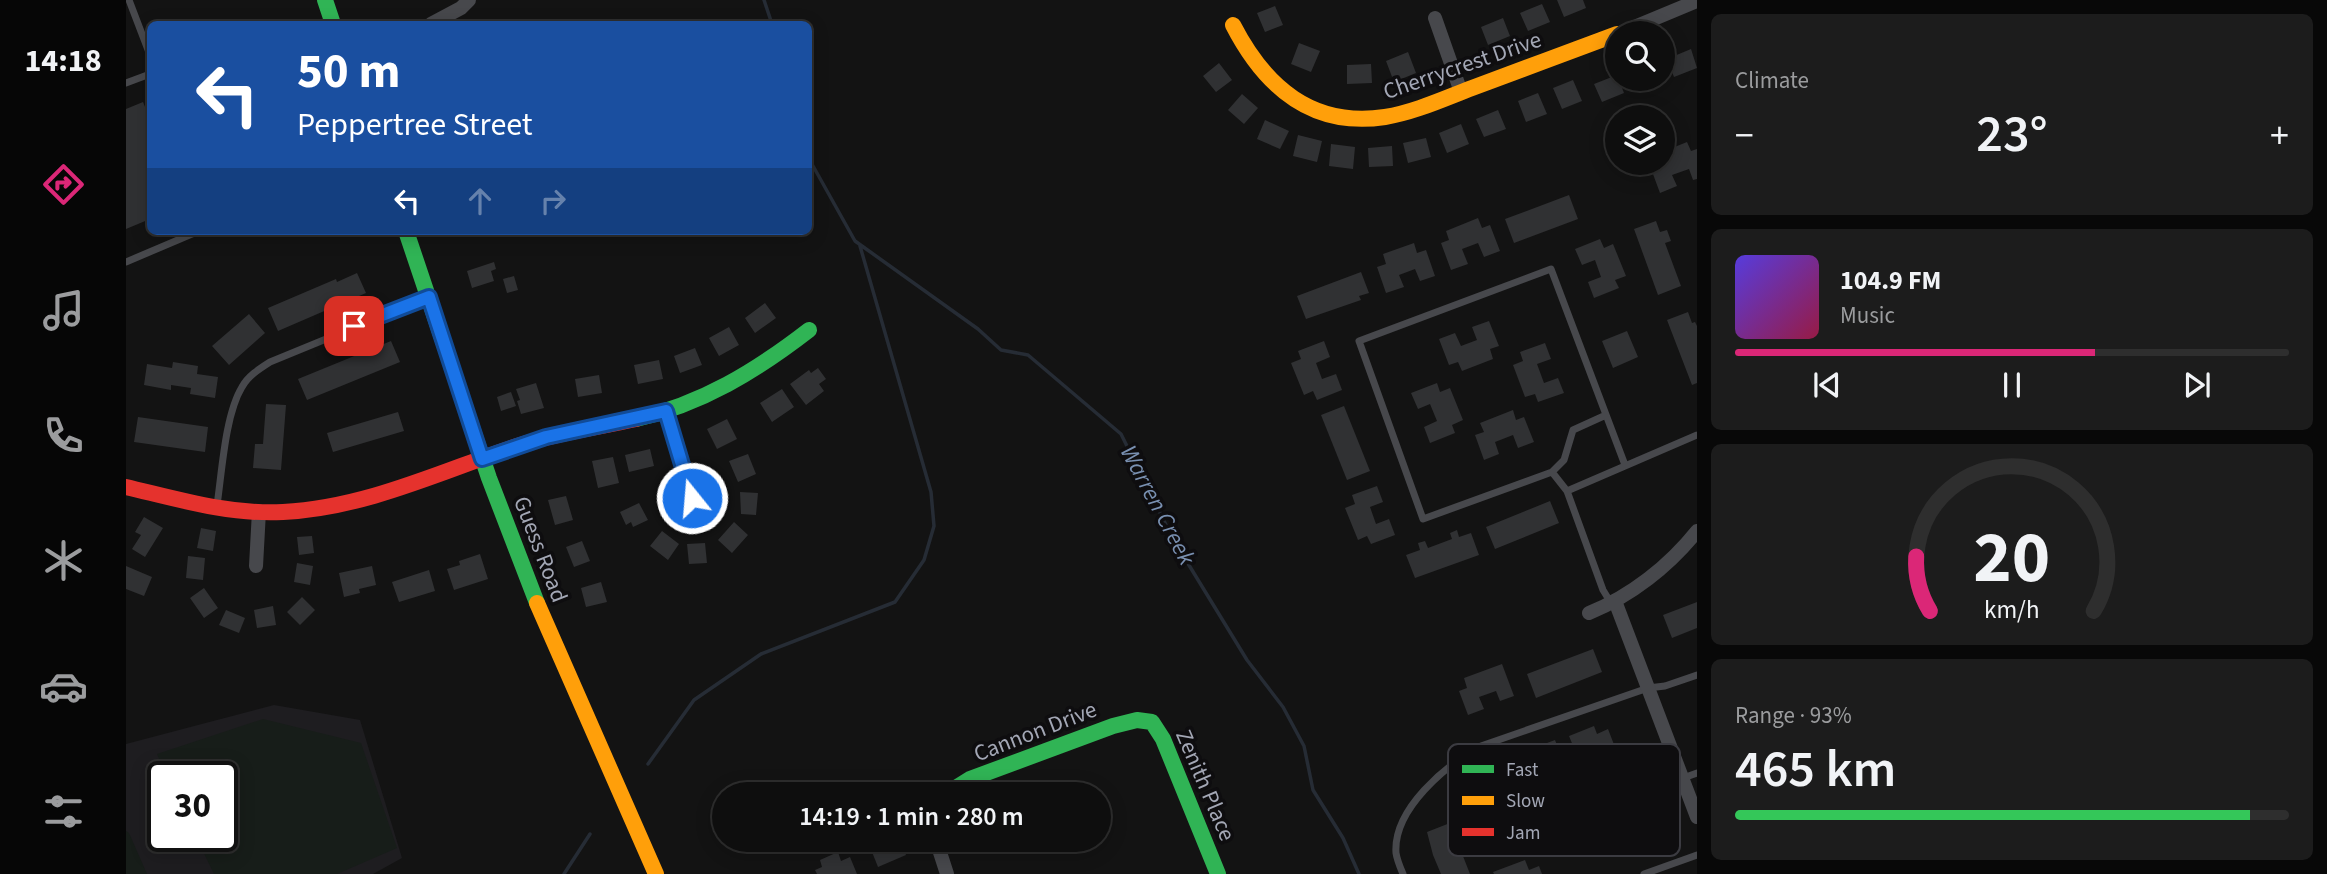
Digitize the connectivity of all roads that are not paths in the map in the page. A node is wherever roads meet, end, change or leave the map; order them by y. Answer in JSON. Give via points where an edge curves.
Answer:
{"nodes":[{"id":1,"x":130,"y":0,"type":"edge"},
{"id":2,"x":325,"y":0,"type":"edge"},
{"id":3,"x":469,"y":0,"type":"edge"},
{"id":4,"x":1697,"y":1,"type":"edge"},
{"id":5,"x":1434,"y":18,"type":"dead end"},
{"id":6,"x":332,"y":21,"type":"edge"},
{"id":7,"x":436,"y":21,"type":"edge"},
{"id":8,"x":1649,"y":21,"type":"edge"},
{"id":9,"x":1233,"y":25,"type":"dead end"},
{"id":10,"x":1605,"y":39,"type":"edge"},
{"id":11,"x":147,"y":47,"type":"edge"},
{"id":12,"x":147,"y":75,"type":"edge"},
{"id":13,"x":126,"y":83,"type":"edge"},
{"id":14,"x":1461,"y":92,"type":"junction"},
{"id":15,"x":189,"y":235,"type":"edge"},
{"id":16,"x":407,"y":235,"type":"edge"},
{"id":17,"x":126,"y":262,"type":"edge"},
{"id":18,"x":429,"y":297,"type":"junction"},
{"id":19,"x":808,"y":330,"type":"dead end"},
{"id":20,"x":666,"y":411,"type":"junction"},
{"id":21,"x":1606,"y":415,"type":"junction"},
{"id":22,"x":1697,"y":435,"type":"edge"},
{"id":23,"x":482,"y":459,"type":"junction"},
{"id":24,"x":1625,"y":465,"type":"junction"},
{"id":25,"x":1552,"y":472,"type":"junction"},
{"id":26,"x":126,"y":486,"type":"edge"},
{"id":27,"x":1567,"y":491,"type":"junction"},
{"id":28,"x":692,"y":498,"type":"dead end"},
{"id":29,"x":217,"y":506,"type":"junction"},
{"id":30,"x":259,"y":511,"type":"junction"},
{"id":31,"x":1697,"y":531,"type":"edge"},
{"id":32,"x":257,"y":566,"type":"dead end"},
{"id":33,"x":1613,"y":602,"type":"junction"},
{"id":34,"x":1589,"y":613,"type":"dead end"},
{"id":35,"x":1697,"y":675,"type":"edge"},
{"id":36,"x":1648,"y":688,"type":"junction"},
{"id":37,"x":1144,"y":720,"type":"joint"},
{"id":38,"x":1487,"y":744,"type":"edge"},
{"id":39,"x":1669,"y":744,"type":"edge"},
{"id":40,"x":1448,"y":769,"type":"edge"},
{"id":41,"x":1697,"y":773,"type":"edge"},
{"id":42,"x":1680,"y":774,"type":"edge"},
{"id":43,"x":1682,"y":779,"type":"junction"},
{"id":44,"x":964,"y":782,"type":"edge"},
{"id":45,"x":1697,"y":817,"type":"edge"},
{"id":46,"x":940,"y":852,"type":"edge"},
{"id":47,"x":1697,"y":855,"type":"edge"},
{"id":48,"x":656,"y":874,"type":"edge"},
{"id":49,"x":947,"y":874,"type":"edge"},
{"id":50,"x":1218,"y":874,"type":"edge"},
{"id":51,"x":1403,"y":874,"type":"edge"},
{"id":52,"x":1644,"y":874,"type":"edge"}],
"edges":[{"from":1,"to":11,"type":"lane"},
{"from":2,"to":6,"type":"street"},
{"from":3,"to":7,"type":"street"},
{"from":4,"to":8,"type":"street","name":"Cherrycrest Drive"},
{"from":5,"to":14,"type":"street"},
{"from":9,"to":14,"type":"street","name":"Cherrycrest Drive","via":[[1242,47],[1269,81],[1286,96],[1315,110],[1347,117],[1383,117]]},
{"from":10,"to":14,"type":"street","name":"Cherrycrest Drive"},
{"from":12,"to":13,"type":"lane"},
{"from":15,"to":17,"type":"lane"},
{"from":16,"to":18,"type":"street","name":"Guess Road"},
{"from":18,"to":23,"type":"street","name":"Guess Road"},
{"from":18,"to":29,"type":"lane","via":[[270,362],[248,378],[232,413]]},
{"from":19,"to":20,"type":"street","via":[[747,376]]},
{"from":20,"to":23,"type":"street","via":[[546,437]]},
{"from":20,"to":28,"type":"street"},
{"from":21,"to":24,"type":"lane"},
{"from":21,"to":25,"type":"lane","via":[[1573,430],[1564,460]]},
{"from":21,"to":25,"type":"lane","via":[[1551,269],[1359,341],[1423,519]]},
{"from":22,"to":24,"type":"lane"},
{"from":23,"to":30,"type":"street","via":[[343,503]]},
{"from":23,"to":48,"type":"street","name":"Guess Road","via":[[532,592]]},
{"from":24,"to":27,"type":"lane"},
{"from":25,"to":27,"type":"lane"},
{"from":26,"to":29,"type":"street"},
{"from":27,"to":33,"type":"lane","via":[[1602,590]]},
{"from":29,"to":30,"type":"street"},
{"from":30,"to":32,"type":"street"},
{"from":31,"to":33,"type":"street","via":[[1674,558]]},
{"from":33,"to":34,"type":"street"},
{"from":33,"to":36,"type":"street"},
{"from":35,"to":36,"type":"lane"},
{"from":36,"to":38,"type":"lane"},
{"from":36,"to":39,"type":"street"},
{"from":37,"to":44,"type":"street","name":"Cannon Drive","via":[[1113,726]]},
{"from":37,"to":50,"type":"street","name":"Zenith Place","via":[[1152,722],[1163,739]]},
{"from":40,"to":51,"type":"lane","via":[[1419,796],[1401,826],[1396,857]]},
{"from":41,"to":43,"type":"lane"},
{"from":42,"to":43,"type":"street"},
{"from":43,"to":45,"type":"street"},
{"from":46,"to":49,"type":"street"},
{"from":47,"to":52,"type":"lane"}]}
